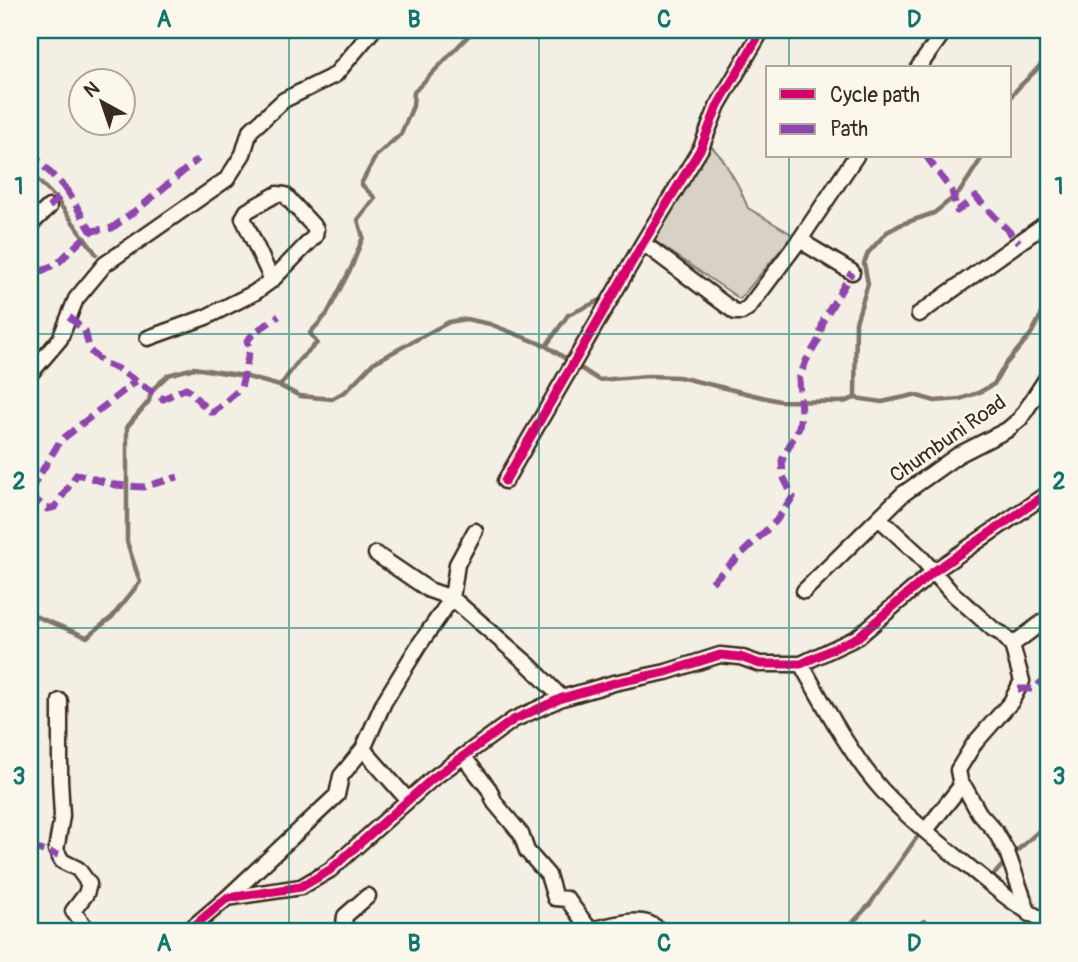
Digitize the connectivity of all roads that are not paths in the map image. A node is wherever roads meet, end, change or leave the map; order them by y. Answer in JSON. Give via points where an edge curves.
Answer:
{"nodes":[{"id":1,"x":373,"y":30,"type":"edge"},
{"id":2,"x":762,"y":30,"type":"edge"},
{"id":3,"x":944,"y":30,"type":"edge"},
{"id":4,"x":919,"y":66,"type":"edge"},
{"id":5,"x":855,"y":158,"type":"edge"},
{"id":6,"x":49,"y":207,"type":"dead end"},
{"id":7,"x":1048,"y":222,"type":"edge"},
{"id":8,"x":30,"y":225,"type":"edge"},
{"id":9,"x":801,"y":238,"type":"junction"},
{"id":10,"x":643,"y":243,"type":"junction"},
{"id":11,"x":852,"y":272,"type":"dead end"},
{"id":12,"x":272,"y":280,"type":"junction"},
{"id":13,"x":919,"y":314,"type":"dead end"},
{"id":14,"x":148,"y":338,"type":"dead end"},
{"id":15,"x":30,"y":374,"type":"edge"},
{"id":16,"x":1048,"y":376,"type":"edge"},
{"id":17,"x":505,"y":481,"type":"dead end"},
{"id":18,"x":1048,"y":493,"type":"edge"},
{"id":19,"x":880,"y":519,"type":"junction"},
{"id":20,"x":475,"y":531,"type":"dead end"},
{"id":21,"x":376,"y":554,"type":"dead end"},
{"id":22,"x":933,"y":572,"type":"junction"},
{"id":23,"x":804,"y":591,"type":"dead end"},
{"id":24,"x":452,"y":598,"type":"junction"},
{"id":25,"x":1048,"y":618,"type":"edge"},
{"id":26,"x":1012,"y":645,"type":"junction"},
{"id":27,"x":801,"y":664,"type":"junction"},
{"id":28,"x":562,"y":698,"type":"junction"},
{"id":29,"x":60,"y":701,"type":"dead end"},
{"id":30,"x":363,"y":749,"type":"junction"},
{"id":31,"x":463,"y":756,"type":"junction"},
{"id":32,"x":961,"y":786,"type":"junction"},
{"id":33,"x":407,"y":799,"type":"junction"},
{"id":34,"x":926,"y":830,"type":"junction"},
{"id":35,"x":368,"y":896,"type":"dead end"},
{"id":36,"x":227,"y":898,"type":"junction"},
{"id":37,"x":1030,"y":914,"type":"junction"},
{"id":38,"x":1048,"y":922,"type":"edge"},
{"id":39,"x":207,"y":927,"type":"edge"},
{"id":40,"x":89,"y":932,"type":"edge"},
{"id":41,"x":187,"y":932,"type":"edge"},
{"id":42,"x":343,"y":932,"type":"edge"},
{"id":43,"x":661,"y":932,"type":"edge"}],
"edges":[{"from":1,"to":15,"type":"street","via":[[335,75],[284,100],[250,131],[243,154],[227,178],[105,264],[76,299],[60,339]]},
{"from":2,"to":10,"type":"street","via":[[718,105],[701,148]]},
{"from":3,"to":4,"type":"street"},
{"from":5,"to":9,"type":"street"},
{"from":6,"to":8,"type":"street"},
{"from":7,"to":13,"type":"street"},
{"from":9,"to":10,"type":"street","via":[[742,312],[735,312]]},
{"from":9,"to":11,"type":"street"},
{"from":10,"to":17,"type":"street"},
{"from":12,"to":12,"type":"street","via":[[317,233],[285,195],[277,194],[243,218]]},
{"from":12,"to":14,"type":"street","via":[[206,317]]},
{"from":16,"to":19,"type":"street","name":"Chumbuni Road","via":[[1020,419],[929,474]]},
{"from":18,"to":22,"type":"street"},
{"from":19,"to":22,"type":"street"},
{"from":19,"to":23,"type":"street","name":"Chumbuni Road"},
{"from":20,"to":24,"type":"street","via":[[457,564]]},
{"from":21,"to":24,"type":"street","via":[[429,590]]},
{"from":22,"to":26,"type":"street"},
{"from":22,"to":27,"type":"street","via":[[858,637]]},
{"from":24,"to":28,"type":"street"},
{"from":24,"to":30,"type":"street","via":[[384,702]]},
{"from":25,"to":26,"type":"street"},
{"from":26,"to":32,"type":"street","via":[[1022,681],[958,770]]},
{"from":27,"to":28,"type":"street","via":[[760,664],[720,655]]},
{"from":27,"to":34,"type":"street","via":[[848,743],[882,789]]},
{"from":28,"to":31,"type":"street","via":[[513,720]]},
{"from":29,"to":40,"type":"street","via":[[62,816],[56,850],[89,884],[73,911]]},
{"from":30,"to":33,"type":"street"},
{"from":30,"to":36,"type":"street","via":[[341,776],[337,795]]},
{"from":31,"to":33,"type":"street"},
{"from":31,"to":43,"type":"street","via":[[548,875],[555,898],[567,899],[590,930],[631,921],[648,922]]},
{"from":32,"to":34,"type":"street"},
{"from":32,"to":37,"type":"street","via":[[995,831]]},
{"from":33,"to":36,"type":"street","via":[[330,870],[301,887]]},
{"from":34,"to":37,"type":"street"},
{"from":35,"to":42,"type":"street","via":[[345,916]]},
{"from":36,"to":39,"type":"street"},
{"from":37,"to":38,"type":"street"},
{"from":39,"to":41,"type":"street"}]}
